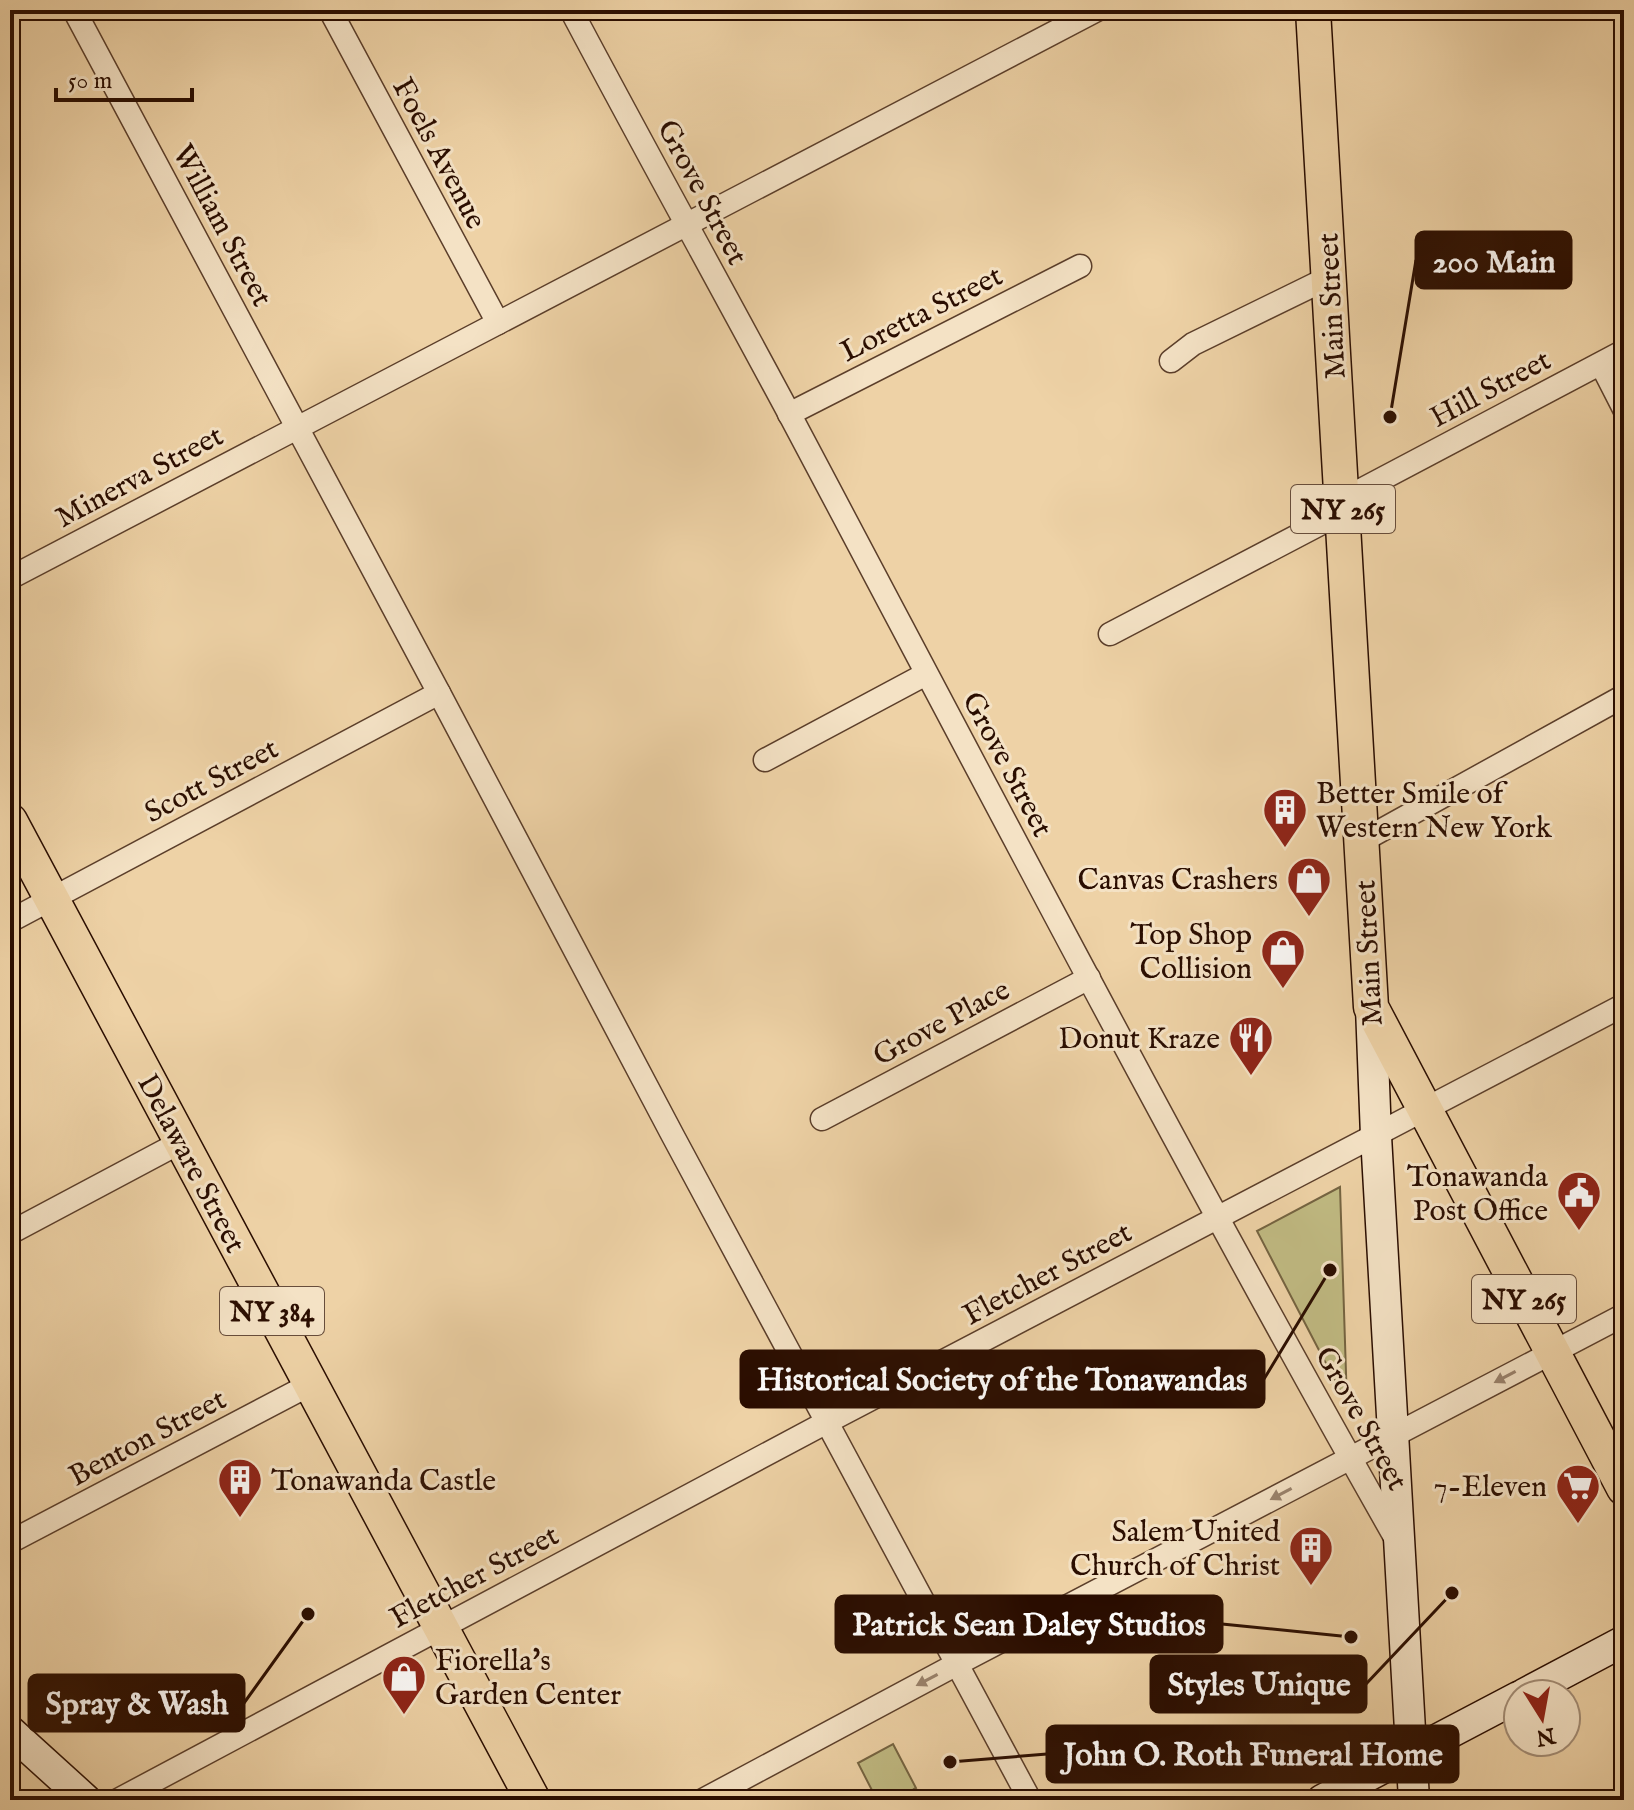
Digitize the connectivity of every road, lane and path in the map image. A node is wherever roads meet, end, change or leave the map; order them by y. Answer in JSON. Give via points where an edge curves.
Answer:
{"nodes":[{"id":1,"x":74,"y":10,"type":"edge"},
{"id":2,"x":330,"y":10,"type":"edge"},
{"id":3,"x":571,"y":10,"type":"edge"},
{"id":4,"x":1097,"y":10,"type":"edge"},
{"id":5,"x":1313,"y":10,"type":"edge"},
{"id":6,"x":686,"y":226,"type":"junction"},
{"id":7,"x":1080,"y":266,"type":"dead end"},
{"id":8,"x":1330,"y":277,"type":"junction"},
{"id":9,"x":498,"y":323,"type":"junction"},
{"id":10,"x":1624,"y":352,"type":"edge"},
{"id":11,"x":1171,"y":361,"type":"dead end"},
{"id":12,"x":1601,"y":364,"type":"junction"},
{"id":13,"x":1624,"y":409,"type":"edge"},
{"id":14,"x":789,"y":414,"type":"junction"},
{"id":15,"x":297,"y":427,"type":"junction"},
{"id":16,"x":1343,"y":506,"type":"junction"},
{"id":17,"x":10,"y":578,"type":"edge"},
{"id":18,"x":1110,"y":634,"type":"dead end"},
{"id":19,"x":926,"y":674,"type":"junction"},
{"id":20,"x":439,"y":693,"type":"junction"},
{"id":21,"x":1624,"y":696,"type":"edge"},
{"id":22,"x":765,"y":760,"type":"dead end"},
{"id":23,"x":10,"y":821,"type":"edge"},
{"id":24,"x":1362,"y":841,"type":"junction"},
{"id":25,"x":51,"y":899,"type":"junction"},
{"id":26,"x":10,"y":921,"type":"edge"},
{"id":27,"x":1089,"y":978,"type":"junction"},
{"id":28,"x":1624,"y":1005,"type":"edge"},
{"id":29,"x":1371,"y":1007,"type":"junction"},
{"id":30,"x":1426,"y":1109,"type":"junction"},
{"id":31,"x":822,"y":1119,"type":"dead end"},
{"id":32,"x":1376,"y":1136,"type":"junction"},
{"id":33,"x":181,"y":1142,"type":"junction"},
{"id":34,"x":1217,"y":1218,"type":"junction"},
{"id":35,"x":10,"y":1233,"type":"edge"},
{"id":36,"x":1624,"y":1315,"type":"edge"},
{"id":37,"x":1552,"y":1352,"type":"junction"},
{"id":38,"x":311,"y":1384,"type":"junction"},
{"id":39,"x":827,"y":1422,"type":"junction"},
{"id":40,"x":1392,"y":1436,"type":"junction"},
{"id":41,"x":1351,"y":1459,"type":"junction"},
{"id":42,"x":1624,"y":1488,"type":"edge"},
{"id":43,"x":10,"y":1542,"type":"edge"},
{"id":44,"x":1399,"y":1543,"type":"junction"},
{"id":45,"x":441,"y":1627,"type":"junction"},
{"id":46,"x":1624,"y":1641,"type":"edge"},
{"id":47,"x":957,"y":1664,"type":"junction"},
{"id":48,"x":1554,"y":1678,"type":"edge"},
{"id":49,"x":1502,"y":1706,"type":"edge"},
{"id":50,"x":10,"y":1731,"type":"edge"},
{"id":51,"x":1411,"y":1754,"type":"junction"},
{"id":52,"x":86,"y":1800,"type":"edge"},
{"id":53,"x":118,"y":1800,"type":"edge"},
{"id":54,"x":533,"y":1800,"type":"edge"},
{"id":55,"x":703,"y":1800,"type":"edge"},
{"id":56,"x":1030,"y":1800,"type":"edge"},
{"id":57,"x":1322,"y":1800,"type":"edge"},
{"id":58,"x":1414,"y":1800,"type":"edge"}],
"edges":[{"from":1,"to":15,"type":"street","name":"William Street"},
{"from":2,"to":9,"type":"street","name":"Foels Avenue"},
{"from":3,"to":6,"type":"street","name":"Grove Street"},
{"from":4,"to":6,"type":"street","name":"Minerva Street"},
{"from":5,"to":8,"type":"main road","name":"Main Street","number":"NY 265"},
{"from":6,"to":9,"type":"street","name":"Minerva Street"},
{"from":6,"to":14,"type":"street","name":"Grove Street"},
{"from":7,"to":14,"type":"street","name":"Loretta Street"},
{"from":8,"to":11,"type":"street","via":[[1193,344]]},
{"from":8,"to":16,"type":"main road","name":"Main Street","number":"NY 265"},
{"from":9,"to":15,"type":"street","name":"Minerva Street"},
{"from":10,"to":12,"type":"street","name":"Hill Street"},
{"from":12,"to":13,"type":"street"},
{"from":12,"to":16,"type":"street","name":"Hill Street"},
{"from":14,"to":19,"type":"street","name":"Grove Street"},
{"from":15,"to":17,"type":"street","name":"Minerva Street"},
{"from":15,"to":20,"type":"street","name":"William Street"},
{"from":16,"to":18,"type":"street","name":"Hill Street"},
{"from":16,"to":24,"type":"main road","name":"Main Street","number":"NY 265"},
{"from":19,"to":22,"type":"street"},
{"from":19,"to":27,"type":"street","name":"Grove Street"},
{"from":20,"to":25,"type":"street","name":"Scott Street"},
{"from":20,"to":39,"type":"street","name":"William Street"},
{"from":21,"to":24,"type":"street"},
{"from":23,"to":25,"type":"main road","name":"Delaware Street","number":"NY 384"},
{"from":24,"to":29,"type":"main road","name":"Main Street","number":"NY 265"},
{"from":25,"to":26,"type":"street","name":"Scott Street"},
{"from":25,"to":33,"type":"main road","name":"Delaware Street","number":"NY 384"},
{"from":27,"to":31,"type":"street","name":"Grove Place"},
{"from":27,"to":34,"type":"street","name":"Grove Street"},
{"from":28,"to":30,"type":"street","name":"Fletcher Street"},
{"from":29,"to":30,"type":"main road","number":"NY 265"},
{"from":29,"to":32,"type":"street","name":"Main Street"},
{"from":30,"to":32,"type":"street","name":"Fletcher Street"},
{"from":30,"to":37,"type":"main road","number":"NY 265"},
{"from":32,"to":34,"type":"street","name":"Fletcher Street"},
{"from":32,"to":40,"type":"street","name":"Main Street"},
{"from":33,"to":35,"type":"street"},
{"from":33,"to":38,"type":"main road","name":"Delaware Street","number":"NY 384"},
{"from":34,"to":39,"type":"street","name":"Fletcher Street"},
{"from":34,"to":41,"type":"street","name":"Grove Street"},
{"from":36,"to":37,"type":"street"},
{"from":37,"to":40,"type":"street","one_way":true},
{"from":37,"to":42,"type":"main road","number":"NY 265"},
{"from":38,"to":43,"type":"street","name":"Benton Street"},
{"from":38,"to":45,"type":"main road","name":"Delaware Street","number":"NY 384"},
{"from":39,"to":45,"type":"street","name":"Fletcher Street"},
{"from":39,"to":47,"type":"street","name":"William Street"},
{"from":40,"to":41,"type":"street"},
{"from":40,"to":44,"type":"street","name":"Main Street"},
{"from":41,"to":44,"type":"street","name":"Grove Street"},
{"from":41,"to":47,"type":"street","one_way":true},
{"from":44,"to":51,"type":"street","name":"Main Street"},
{"from":45,"to":53,"type":"street","name":"Fletcher Street"},
{"from":45,"to":54,"type":"main road","name":"Delaware Street","number":"NY 384"},
{"from":46,"to":48,"type":"street"},
{"from":47,"to":55,"type":"street","one_way":true},
{"from":47,"to":56,"type":"street","name":"William Street"},
{"from":49,"to":51,"type":"street"},
{"from":50,"to":52,"type":"street"},
{"from":51,"to":57,"type":"street"},
{"from":51,"to":58,"type":"street","name":"Main Street"}]}
